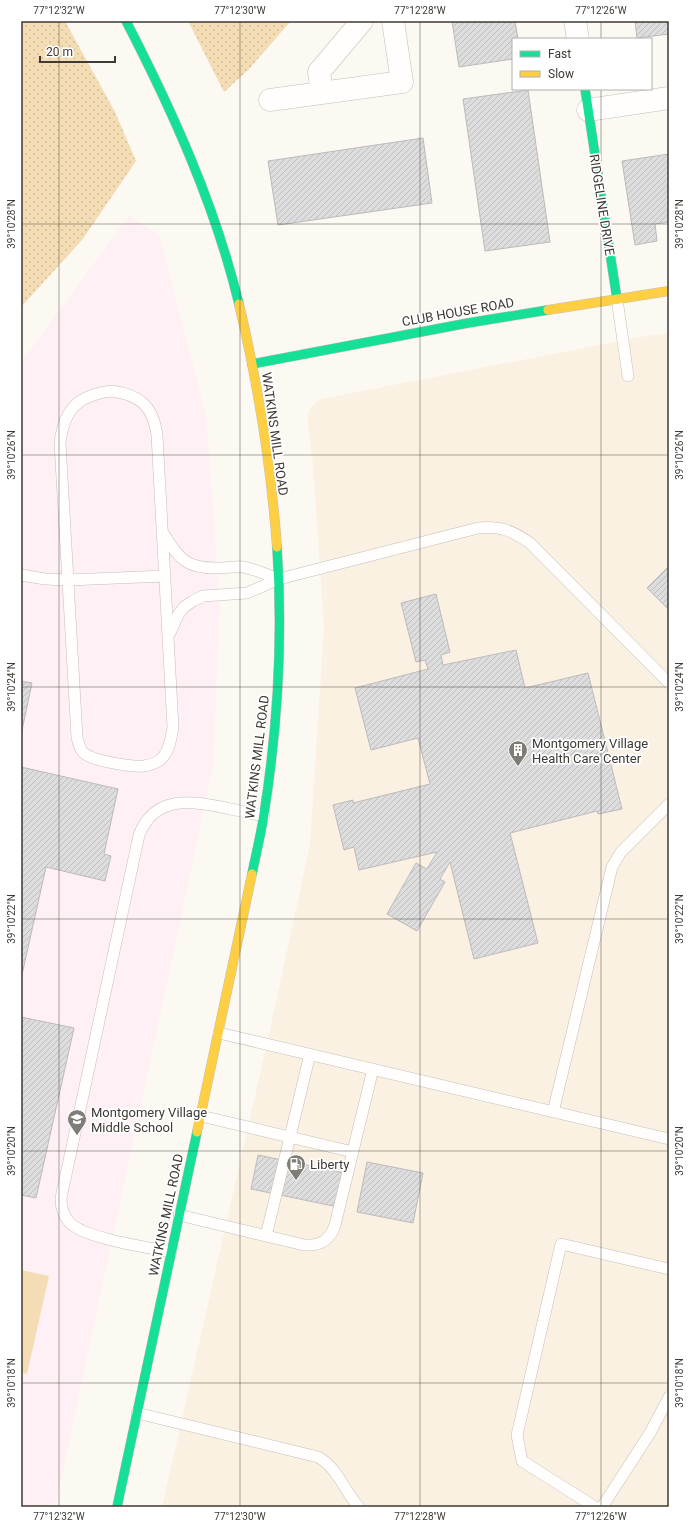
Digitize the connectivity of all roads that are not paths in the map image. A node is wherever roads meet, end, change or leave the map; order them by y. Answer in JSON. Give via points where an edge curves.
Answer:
{"nodes":[{"id":1,"x":126,"y":21,"type":"edge"},
{"id":2,"x":362,"y":21,"type":"edge"},
{"id":3,"x":393,"y":21,"type":"edge"},
{"id":4,"x":575,"y":21,"type":"edge"},
{"id":5,"x":578,"y":38,"type":"edge"},
{"id":6,"x":585,"y":90,"type":"edge"},
{"id":7,"x":322,"y":93,"type":"junction"},
{"id":8,"x":669,"y":98,"type":"edge"},
{"id":9,"x":270,"y":100,"type":"dead end"},
{"id":10,"x":588,"y":110,"type":"junction"},
{"id":11,"x":669,"y":291,"type":"edge"},
{"id":12,"x":617,"y":299,"type":"junction"},
{"id":13,"x":252,"y":364,"type":"junction"},
{"id":14,"x":628,"y":376,"type":"dead end"},
{"id":15,"x":162,"y":532,"type":"junction"},
{"id":16,"x":21,"y":575,"type":"edge"},
{"id":17,"x":165,"y":576,"type":"junction"},
{"id":18,"x":279,"y":579,"type":"junction"},
{"id":19,"x":68,"y":580,"type":"junction"},
{"id":20,"x":169,"y":635,"type":"junction"},
{"id":21,"x":669,"y":683,"type":"edge"},
{"id":22,"x":669,"y":804,"type":"edge"},
{"id":23,"x":264,"y":816,"type":"junction"},
{"id":24,"x":219,"y":1033,"type":"junction"},
{"id":25,"x":310,"y":1054,"type":"junction"},
{"id":26,"x":373,"y":1069,"type":"junction"},
{"id":27,"x":553,"y":1112,"type":"junction"},
{"id":28,"x":201,"y":1116,"type":"junction"},
{"id":29,"x":290,"y":1137,"type":"junction"},
{"id":30,"x":669,"y":1140,"type":"edge"},
{"id":31,"x":353,"y":1152,"type":"junction"},
{"id":32,"x":179,"y":1215,"type":"junction"},
{"id":33,"x":266,"y":1236,"type":"junction"},
{"id":34,"x":171,"y":1252,"type":"junction"},
{"id":35,"x":669,"y":1269,"type":"edge"},
{"id":36,"x":669,"y":1397,"type":"edge"},
{"id":37,"x":137,"y":1413,"type":"junction"},
{"id":38,"x":117,"y":1507,"type":"edge"},
{"id":39,"x":359,"y":1507,"type":"edge"},
{"id":40,"x":595,"y":1507,"type":"edge"},
{"id":41,"x":602,"y":1507,"type":"edge"}],
"edges":[{"from":1,"to":13,"type":"street","name":"WATKINS MILL ROAD","via":[[168,104],[199,176],[234,286]]},
{"from":2,"to":7,"type":"street","via":[[319,72]]},
{"from":3,"to":7,"type":"street","via":[[402,82]]},
{"from":4,"to":5,"type":"street"},
{"from":6,"to":10,"type":"street","name":"RIDGELINE DRIVE"},
{"from":7,"to":9,"type":"street"},
{"from":8,"to":10,"type":"street"},
{"from":10,"to":12,"type":"street","name":"RIDGELINE DRIVE"},
{"from":11,"to":12,"type":"street","name":"CLUB HOUSE ROAD"},
{"from":12,"to":13,"type":"street","name":"CLUB HOUSE ROAD","via":[[468,323]]},
{"from":12,"to":14,"type":"lane"},
{"from":13,"to":18,"type":"street","name":"WATKINS MILL ROAD","via":[[269,465]]},
{"from":15,"to":17,"type":"lane"},
{"from":15,"to":18,"type":"lane","via":[[180,558],[189,564],[212,568],[243,567]]},
{"from":15,"to":19,"type":"lane","via":[[157,435],[151,413],[135,397],[124,393],[112,391],[88,396],[79,401],[67,416],[60,443]]},
{"from":16,"to":19,"type":"lane"},
{"from":17,"to":19,"type":"lane"},
{"from":17,"to":20,"type":"lane"},
{"from":18,"to":20,"type":"lane","via":[[247,593],[204,596],[193,601],[178,615]]},
{"from":18,"to":21,"type":"lane","via":[[478,528],[506,529],[530,544]]},
{"from":18,"to":23,"type":"street","name":"WATKINS MILL ROAD","via":[[280,667],[275,740]]},
{"from":19,"to":20,"type":"lane","via":[[77,737],[86,755],[143,766],[164,756],[173,728]]},
{"from":22,"to":27,"type":"lane","via":[[621,852],[612,867]]},
{"from":23,"to":24,"type":"street","name":"WATKINS MILL ROAD"},
{"from":23,"to":34,"type":"lane","via":[[188,802],[169,805],[153,814],[139,835],[62,1206],[65,1217],[81,1231]]},
{"from":24,"to":25,"type":"lane"},
{"from":24,"to":28,"type":"street","name":"WATKINS MILL ROAD"},
{"from":25,"to":26,"type":"lane"},
{"from":25,"to":29,"type":"lane"},
{"from":26,"to":27,"type":"lane"},
{"from":26,"to":31,"type":"lane"},
{"from":27,"to":30,"type":"lane"},
{"from":28,"to":29,"type":"lane"},
{"from":28,"to":32,"type":"street","name":"WATKINS MILL ROAD"},
{"from":29,"to":31,"type":"lane"},
{"from":29,"to":33,"type":"lane"},
{"from":31,"to":33,"type":"lane","via":[[335,1226],[328,1238],[310,1245]]},
{"from":32,"to":33,"type":"lane"},
{"from":32,"to":34,"type":"street","name":"WATKINS MILL ROAD"},
{"from":34,"to":37,"type":"street","name":"WATKINS MILL ROAD"},
{"from":35,"to":40,"type":"lane","via":[[561,1244],[517,1435],[522,1461]]},
{"from":36,"to":41,"type":"lane","via":[[650,1433]]},
{"from":37,"to":38,"type":"street","name":"WATKINS MILL ROAD"},
{"from":37,"to":39,"type":"lane","via":[[318,1457],[325,1460],[335,1471]]}]}
